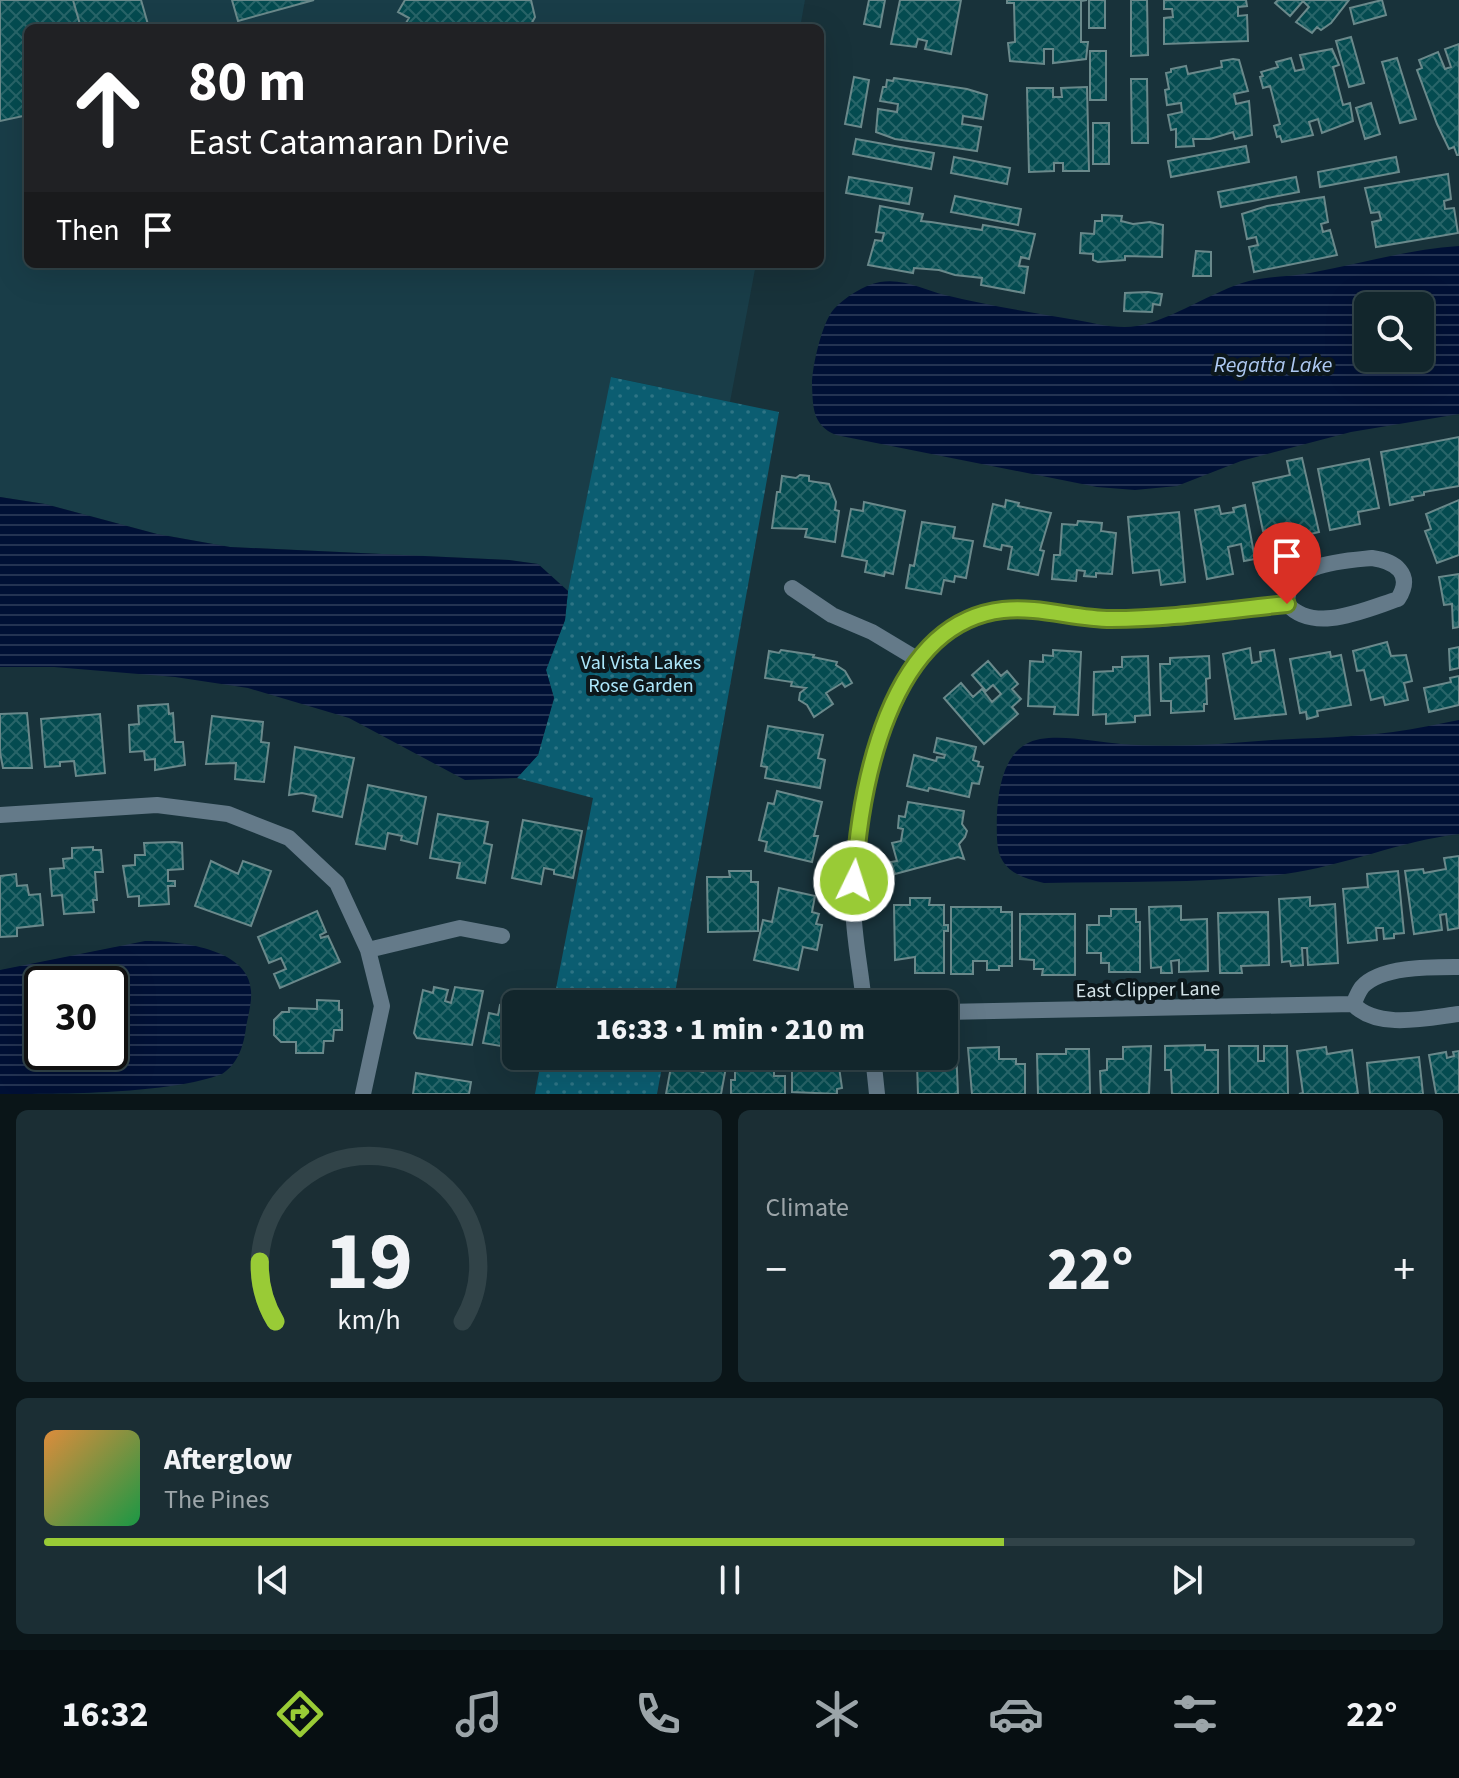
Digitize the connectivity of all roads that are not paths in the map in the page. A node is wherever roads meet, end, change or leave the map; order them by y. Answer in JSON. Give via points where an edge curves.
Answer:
{"nodes":[{"id":1,"x":792,"y":588,"type":"dead end"},
{"id":2,"x":1287,"y":604,"type":"junction"},
{"id":3,"x":917,"y":659,"type":"junction"},
{"id":4,"x":0,"y":815,"type":"edge"},
{"id":5,"x":502,"y":936,"type":"dead end"},
{"id":6,"x":368,"y":950,"type":"junction"},
{"id":7,"x":1459,"y":967,"type":"edge"},
{"id":8,"x":862,"y":990,"type":"edge"},
{"id":9,"x":1353,"y":1004,"type":"junction"},
{"id":10,"x":958,"y":1012,"type":"edge"},
{"id":11,"x":1459,"y":1014,"type":"edge"},
{"id":12,"x":874,"y":1070,"type":"edge"},
{"id":13,"x":363,"y":1094,"type":"edge"},
{"id":14,"x":877,"y":1094,"type":"edge"}],
"edges":[{"from":1,"to":3,"type":"street"},
{"from":2,"to":2,"type":"street","via":[[1314,619],[1333,617],[1398,599],[1404,579],[1390,560],[1342,561],[1307,570],[1294,580],[1286,592]]},
{"from":2,"to":3,"type":"street","via":[[1163,619],[1000,610],[962,621]]},
{"from":3,"to":8,"type":"street","via":[[893,705],[868,776],[857,837],[853,903]]},
{"from":4,"to":6,"type":"street","via":[[157,805],[228,814],[289,838],[337,883]]},
{"from":5,"to":6,"type":"street","via":[[460,928]]},
{"from":6,"to":13,"type":"street","via":[[382,1006]]},
{"from":7,"to":9,"type":"street","via":[[1386,973],[1362,987]]},
{"from":9,"to":10,"type":"street","name":"East Clipper Lane"},
{"from":9,"to":11,"type":"street","name":"East Clipper Lane","via":[[1362,1014],[1382,1019]]},
{"from":12,"to":14,"type":"street"}]}
